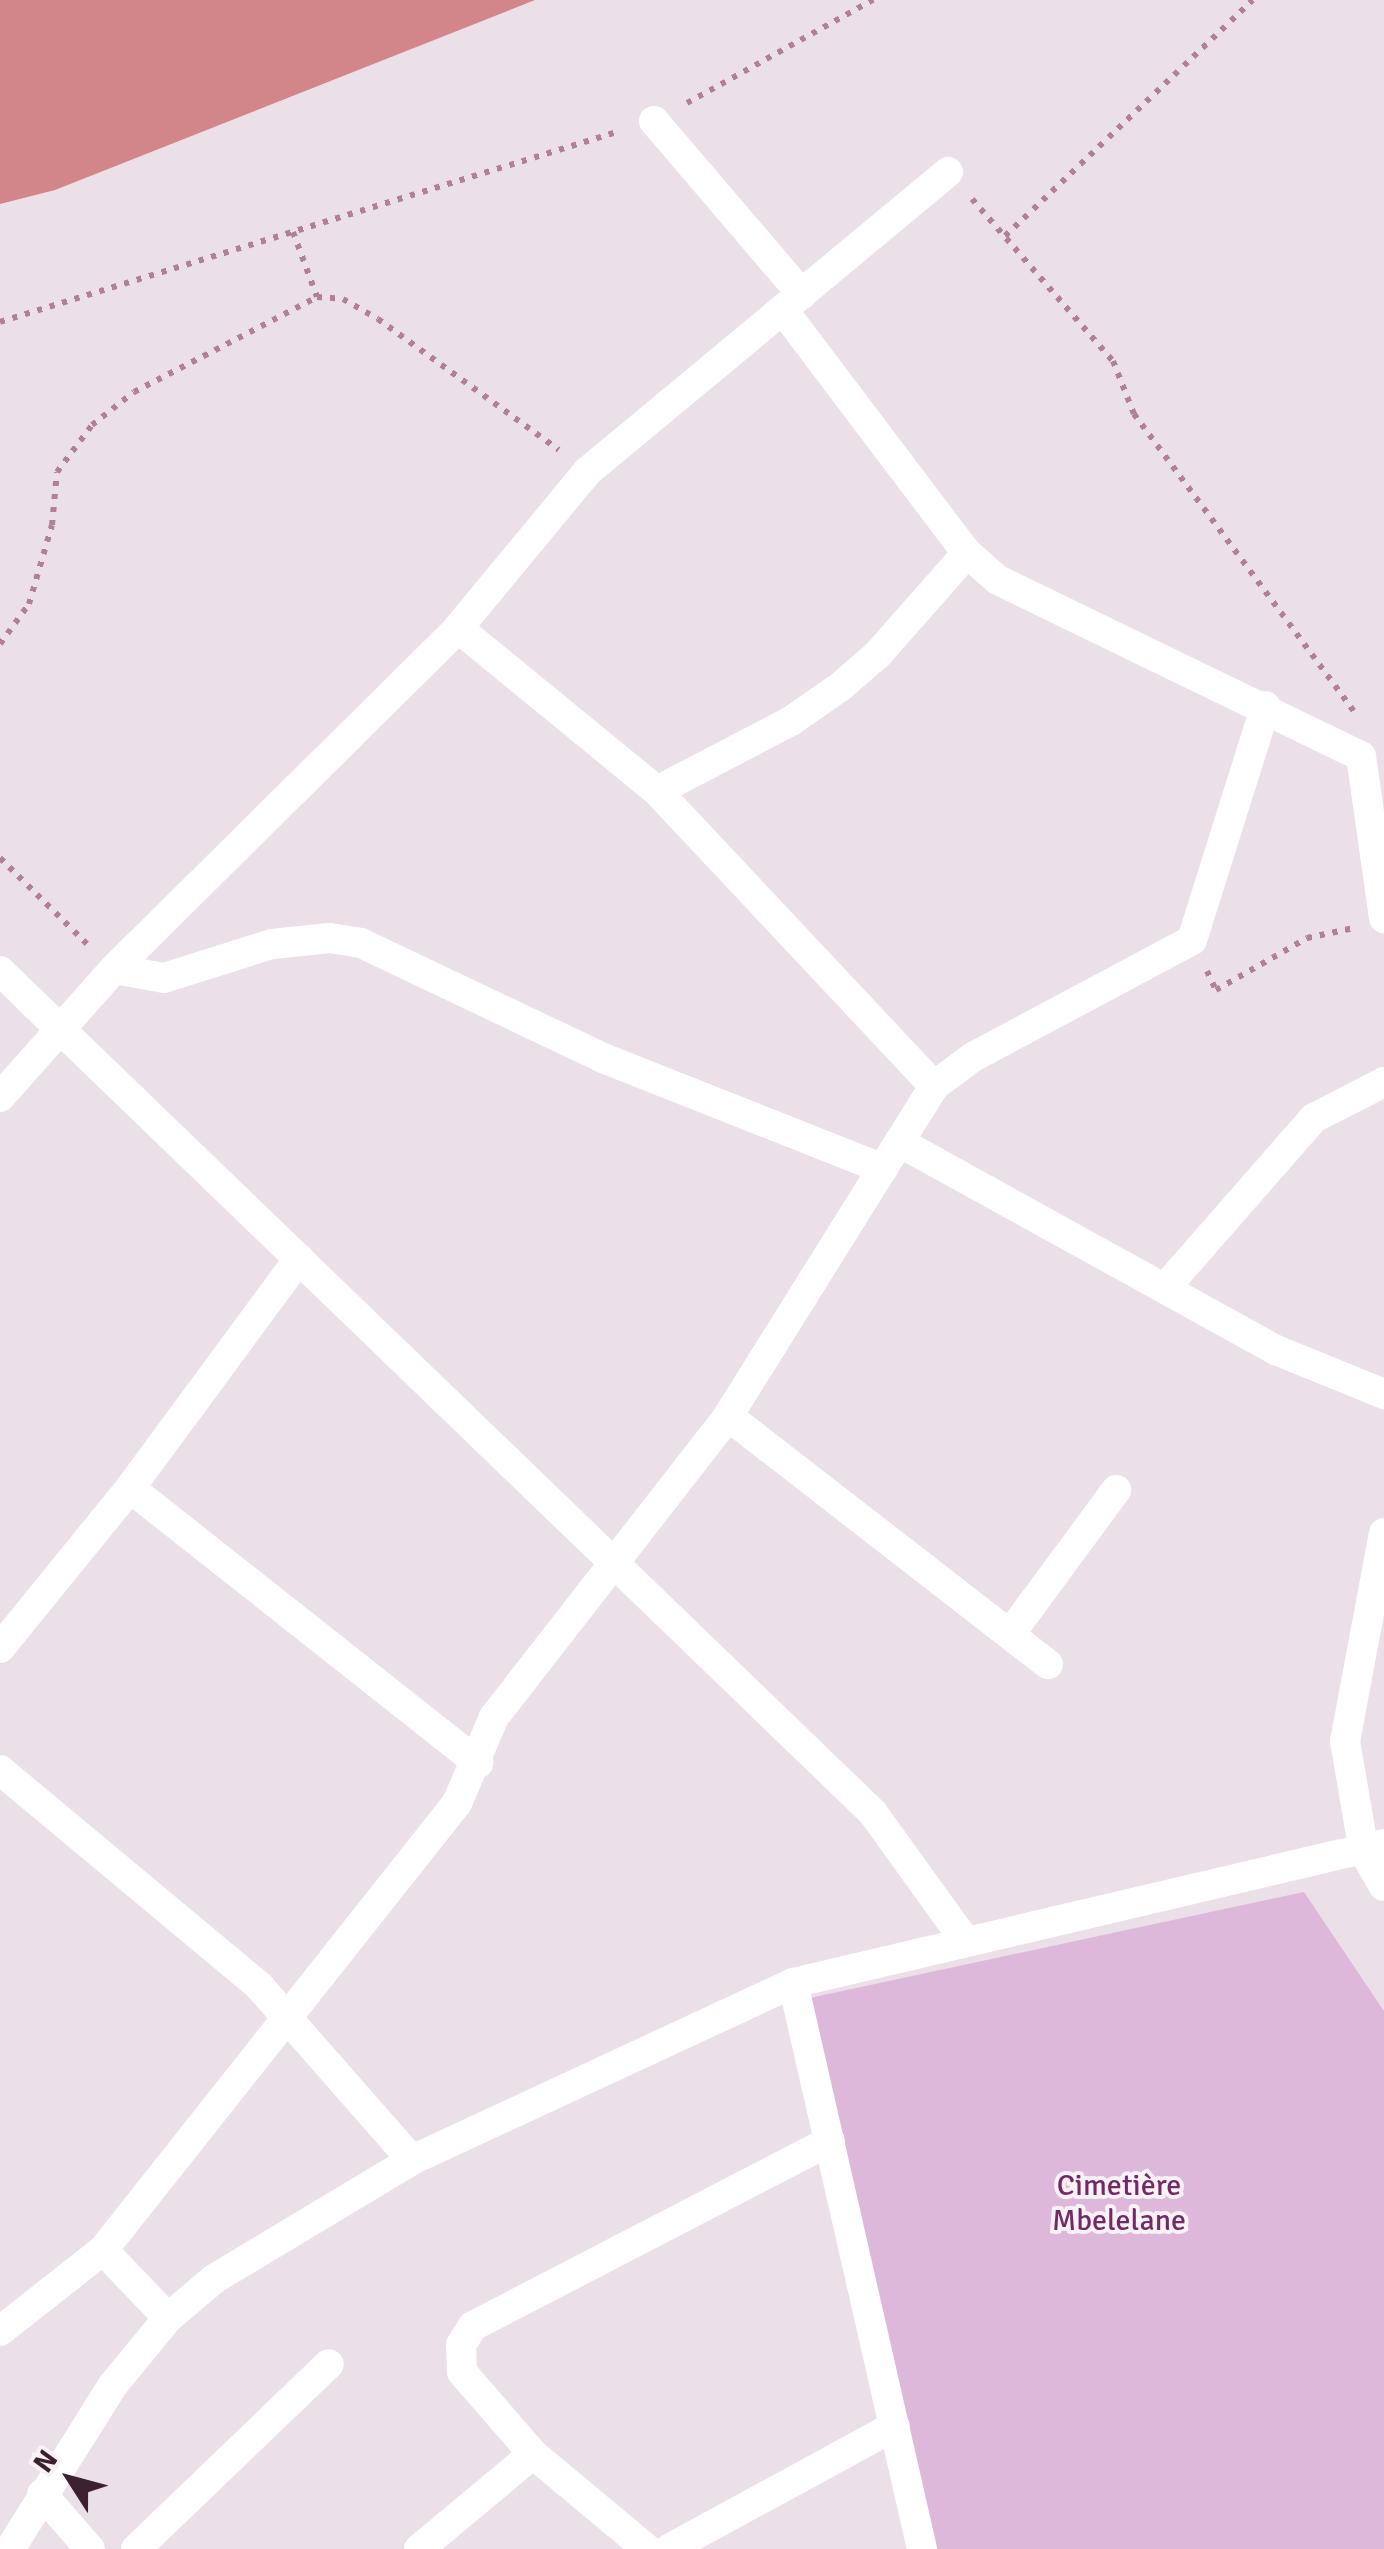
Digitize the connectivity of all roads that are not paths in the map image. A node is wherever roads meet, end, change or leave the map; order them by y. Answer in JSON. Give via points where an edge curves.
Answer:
{"nodes":[{"id":1,"x":654,"y":121,"type":"road end"},
{"id":2,"x":948,"y":172,"type":"road end"},
{"id":3,"x":793,"y":302,"type":"junction"},
{"id":4,"x":967,"y":552,"type":"junction"},
{"id":5,"x":458,"y":628,"type":"junction"},
{"id":6,"x":1266,"y":706,"type":"junction"},
{"id":7,"x":1372,"y":752,"type":"edge"},
{"id":8,"x":657,"y":791,"type":"junction"},
{"id":9,"x":1374,"y":922,"type":"edge"},
{"id":10,"x":114,"y":969,"type":"junction"},
{"id":11,"x":0,"y":971,"type":"edge"},
{"id":12,"x":60,"y":1029,"type":"junction"},
{"id":13,"x":1384,"y":1082,"type":"edge"},
{"id":14,"x":934,"y":1086,"type":"junction"},
{"id":15,"x":0,"y":1097,"type":"edge"},
{"id":16,"x":899,"y":1142,"type":"junction"},
{"id":17,"x":883,"y":1170,"type":"junction"},
{"id":18,"x":299,"y":1259,"type":"junction"},
{"id":19,"x":1165,"y":1288,"type":"junction"},
{"id":20,"x":1384,"y":1394,"type":"edge"},
{"id":21,"x":728,"y":1416,"type":"junction"},
{"id":22,"x":130,"y":1488,"type":"junction"},
{"id":23,"x":1116,"y":1490,"type":"dead end"},
{"id":24,"x":1384,"y":1533,"type":"edge"},
{"id":25,"x":618,"y":1564,"type":"junction"},
{"id":26,"x":1010,"y":1634,"type":"junction"},
{"id":27,"x":0,"y":1648,"type":"edge"},
{"id":28,"x":1048,"y":1664,"type":"dead end"},
{"id":29,"x":478,"y":1763,"type":"junction"},
{"id":30,"x":0,"y":1770,"type":"edge"},
{"id":31,"x":1374,"y":1848,"type":"edge"},
{"id":32,"x":1384,"y":1886,"type":"edge"},
{"id":33,"x":964,"y":1938,"type":"junction"},
{"id":34,"x":793,"y":1983,"type":"junction"},
{"id":35,"x":290,"y":2019,"type":"junction"},
{"id":36,"x":830,"y":2142,"type":"junction"},
{"id":37,"x":412,"y":2160,"type":"junction"},
{"id":38,"x":103,"y":2250,"type":"junction"},
{"id":39,"x":168,"y":2318,"type":"junction"},
{"id":40,"x":0,"y":2331,"type":"edge"},
{"id":41,"x":328,"y":2364,"type":"dead end"},
{"id":42,"x":895,"y":2426,"type":"junction"},
{"id":43,"x":533,"y":2454,"type":"junction"},
{"id":44,"x":42,"y":2494,"type":"junction"},
{"id":45,"x":10,"y":2549,"type":"edge"},
{"id":46,"x":90,"y":2549,"type":"edge"},
{"id":47,"x":136,"y":2549,"type":"edge"},
{"id":48,"x":419,"y":2549,"type":"edge"},
{"id":49,"x":647,"y":2549,"type":"edge"},
{"id":50,"x":669,"y":2549,"type":"edge"},
{"id":51,"x":922,"y":2549,"type":"edge"}],
"edges":[{"from":1,"to":3,"type":"street"},
{"from":2,"to":3,"type":"street"},
{"from":3,"to":4,"type":"street"},
{"from":3,"to":5,"type":"street","via":[[588,471]]},
{"from":4,"to":6,"type":"street","via":[[1031,599]]},
{"from":4,"to":8,"type":"street","via":[[878,654],[840,686]]},
{"from":5,"to":8,"type":"street"},
{"from":5,"to":10,"type":"street"},
{"from":6,"to":7,"type":"street"},
{"from":6,"to":14,"type":"street","via":[[1192,940],[973,1057]]},
{"from":7,"to":9,"type":"street","via":[[1367,836]]},
{"from":8,"to":14,"type":"street"},
{"from":10,"to":12,"type":"street"},
{"from":10,"to":17,"type":"street","via":[[164,978],[272,944],[330,938],[361,944],[603,1058]]},
{"from":11,"to":12,"type":"street"},
{"from":12,"to":15,"type":"street"},
{"from":12,"to":18,"type":"street"},
{"from":13,"to":19,"type":"street","via":[[1314,1118]]},
{"from":14,"to":16,"type":"street"},
{"from":16,"to":17,"type":"street"},
{"from":16,"to":19,"type":"street"},
{"from":17,"to":21,"type":"street"},
{"from":18,"to":22,"type":"street"},
{"from":18,"to":25,"type":"street"},
{"from":19,"to":20,"type":"street","via":[[1276,1350]]},
{"from":21,"to":25,"type":"street"},
{"from":21,"to":26,"type":"street"},
{"from":22,"to":27,"type":"street"},
{"from":22,"to":29,"type":"street"},
{"from":23,"to":26,"type":"street"},
{"from":24,"to":31,"type":"street","via":[[1345,1741],[1349,1796]]},
{"from":25,"to":29,"type":"street","via":[[494,1717]]},
{"from":25,"to":33,"type":"street","via":[[874,1813]]},
{"from":26,"to":28,"type":"street"},
{"from":29,"to":35,"type":"street","via":[[456,1804]]},
{"from":30,"to":35,"type":"street","via":[[260,1986]]},
{"from":31,"to":32,"type":"street"},
{"from":31,"to":33,"type":"street"},
{"from":33,"to":34,"type":"street"},
{"from":34,"to":36,"type":"street"},
{"from":34,"to":37,"type":"street"},
{"from":35,"to":37,"type":"street"},
{"from":35,"to":38,"type":"street"},
{"from":36,"to":42,"type":"street"},
{"from":36,"to":43,"type":"street","via":[[473,2326],[461,2345],[462,2372]]},
{"from":37,"to":39,"type":"street","via":[[214,2279]]},
{"from":38,"to":39,"type":"street"},
{"from":38,"to":40,"type":"street"},
{"from":39,"to":44,"type":"street","via":[[112,2385]]},
{"from":41,"to":47,"type":"street"},
{"from":42,"to":50,"type":"street"},
{"from":42,"to":51,"type":"street"},
{"from":43,"to":48,"type":"street"},
{"from":43,"to":49,"type":"street"},
{"from":44,"to":45,"type":"street"},
{"from":44,"to":46,"type":"street"}]}
